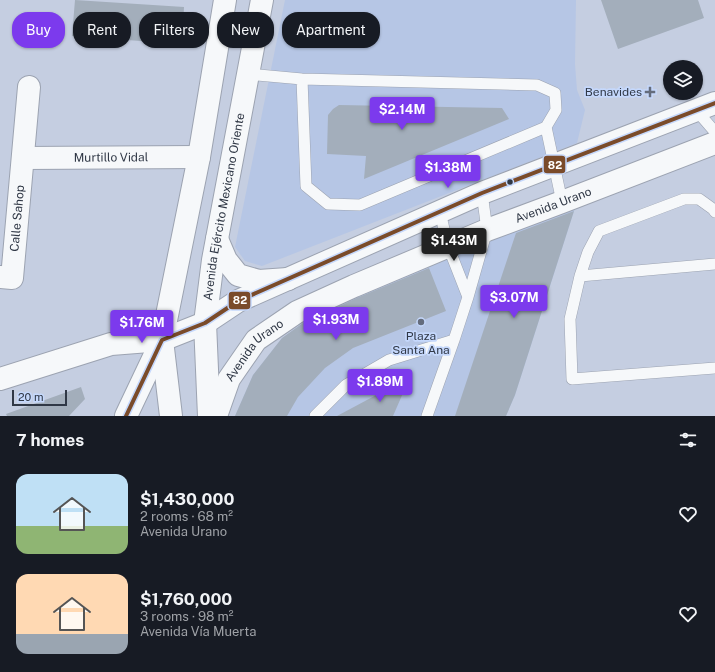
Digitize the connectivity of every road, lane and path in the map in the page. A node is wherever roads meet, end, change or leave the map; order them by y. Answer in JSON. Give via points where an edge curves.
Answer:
{"nodes":[{"id":1,"x":225,"y":0,"type":"edge"},
{"id":2,"x":262,"y":0,"type":"edge"},
{"id":3,"x":247,"y":74,"type":"junction"},
{"id":4,"x":302,"y":80,"type":"junction"},
{"id":5,"x":29,"y":87,"type":"dead end"},
{"id":6,"x":706,"y":107,"type":"edge"},
{"id":7,"x":546,"y":127,"type":"junction"},
{"id":8,"x":715,"y":132,"type":"edge"},
{"id":9,"x":715,"y":143,"type":"edge"},
{"id":10,"x":199,"y":157,"type":"junction"},
{"id":11,"x":23,"y":158,"type":"junction"},
{"id":12,"x":554,"y":165,"type":"junction"},
{"id":13,"x":482,"y":193,"type":"junction"},
{"id":14,"x":562,"y":202,"type":"junction"},
{"id":15,"x":440,"y":212,"type":"junction"},
{"id":16,"x":715,"y":212,"type":"edge"},
{"id":17,"x":487,"y":230,"type":"junction"},
{"id":18,"x":217,"y":239,"type":"junction"},
{"id":19,"x":448,"y":246,"type":"junction"},
{"id":20,"x":715,"y":264,"type":"edge"},
{"id":21,"x":580,"y":276,"type":"junction"},
{"id":22,"x":6,"y":278,"type":"edge"},
{"id":23,"x":288,"y":279,"type":"junction"},
{"id":24,"x":468,"y":297,"type":"junction"},
{"id":25,"x":205,"y":323,"type":"junction"},
{"id":26,"x":162,"y":340,"type":"junction"},
{"id":27,"x":454,"y":340,"type":"junction"},
{"id":28,"x":715,"y":368,"type":"edge"},
{"id":29,"x":0,"y":379,"type":"edge"},
{"id":30,"x":126,"y":416,"type":"edge"},
{"id":31,"x":171,"y":416,"type":"edge"},
{"id":32,"x":208,"y":416,"type":"edge"},
{"id":33,"x":216,"y":416,"type":"edge"},
{"id":34,"x":315,"y":416,"type":"edge"},
{"id":35,"x":427,"y":416,"type":"edge"}],
"edges":[{"from":1,"to":10,"type":"main road"},
{"from":2,"to":3,"type":"main road","name":"Avenida Ejército Mexicano Oriente"},
{"from":3,"to":4,"type":"lane"},
{"from":3,"to":18,"type":"main road","name":"Avenida Ejército Mexicano Oriente"},
{"from":4,"to":7,"type":"lane","via":[[537,85],[555,93],[556,110]]},
{"from":4,"to":7,"type":"lane","via":[[306,186],[328,204],[360,205]]},
{"from":5,"to":11,"type":"main road","name":"Calle Sahop"},
{"from":6,"to":8,"type":"lane"},
{"from":6,"to":12,"type":"main road"},
{"from":7,"to":12,"type":"lane"},
{"from":9,"to":14,"type":"main road","name":"Avenida Urano"},
{"from":10,"to":11,"type":"main road","name":"Murtillo Vidal"},
{"from":10,"to":26,"type":"main road"},
{"from":11,"to":22,"type":"main road","name":"Calle Sahop"},
{"from":12,"to":13,"type":"main road"},
{"from":12,"to":14,"type":"lane"},
{"from":13,"to":15,"type":"main road"},
{"from":13,"to":17,"type":"lane"},
{"from":14,"to":17,"type":"main road","name":"Avenida Urano"},
{"from":15,"to":19,"type":"lane"},
{"from":15,"to":23,"type":"main road"},
{"from":16,"to":21,"type":"lane","via":[[699,199],[684,199],[599,231]]},
{"from":17,"to":19,"type":"main road","name":"Avenida Urano"},
{"from":17,"to":24,"type":"lane"},
{"from":18,"to":23,"type":"main road","via":[[226,260],[238,275],[259,281]]},
{"from":18,"to":25,"type":"main road","name":"Avenida Ejército Mexicano Oriente"},
{"from":19,"to":24,"type":"lane"},
{"from":19,"to":33,"type":"main road","name":"Avenida Urano","via":[[297,312],[256,340],[229,379]]},
{"from":20,"to":21,"type":"lane"},
{"from":21,"to":28,"type":"lane","via":[[570,318],[572,379]]},
{"from":23,"to":25,"type":"main road","via":[[238,301]]},
{"from":24,"to":27,"type":"lane"},
{"from":25,"to":26,"type":"main road"},
{"from":25,"to":32,"type":"main road","name":"Avenida Ejército Mexicano Oriente"},
{"from":26,"to":29,"type":"main road","via":[[111,344]]},
{"from":26,"to":30,"type":"main road"},
{"from":26,"to":31,"type":"main road"},
{"from":27,"to":34,"type":"lane","via":[[389,360],[346,385]]},
{"from":27,"to":35,"type":"lane"}]}
